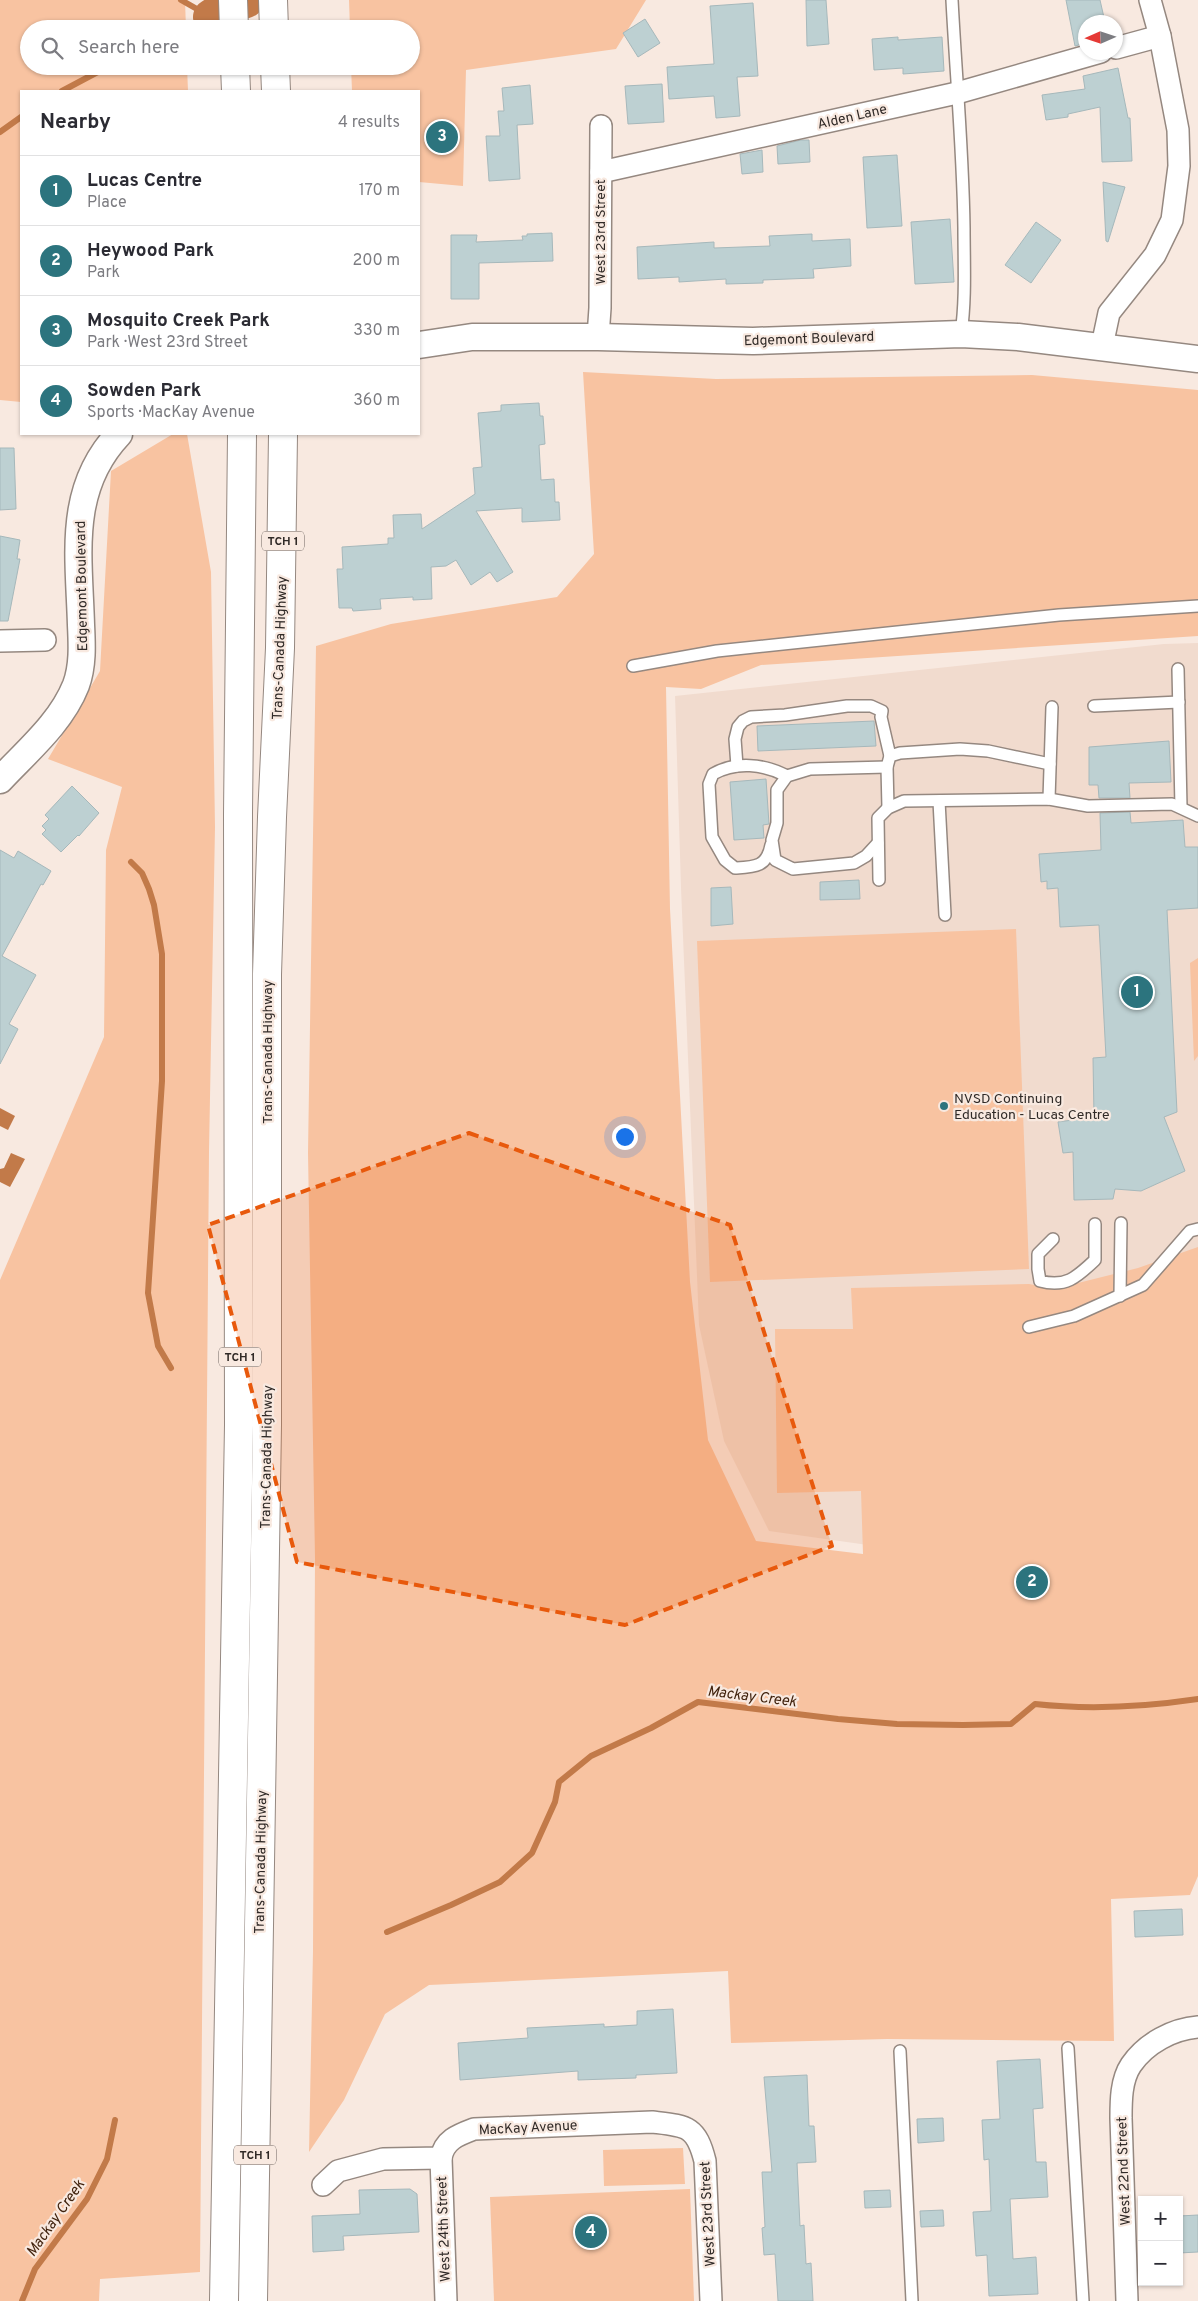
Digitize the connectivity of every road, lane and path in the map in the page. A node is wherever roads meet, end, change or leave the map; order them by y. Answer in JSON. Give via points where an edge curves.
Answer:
{"nodes":[{"id":1,"x":233,"y":0,"type":"edge"},
{"id":2,"x":273,"y":0,"type":"edge"},
{"id":3,"x":285,"y":0,"type":"edge"},
{"id":4,"x":952,"y":0,"type":"edge"},
{"id":5,"x":1150,"y":0,"type":"edge"},
{"id":6,"x":234,"y":20,"type":"edge"},
{"id":7,"x":274,"y":20,"type":"edge"},
{"id":8,"x":285,"y":20,"type":"edge"},
{"id":9,"x":1160,"y":36,"type":"junction"},
{"id":10,"x":1123,"y":46,"type":"edge"},
{"id":11,"x":1078,"y":59,"type":"edge"},
{"id":12,"x":236,"y":75,"type":"edge"},
{"id":13,"x":276,"y":75,"type":"edge"},
{"id":14,"x":284,"y":75,"type":"edge"},
{"id":15,"x":236,"y":90,"type":"edge"},
{"id":16,"x":276,"y":90,"type":"edge"},
{"id":17,"x":283,"y":90,"type":"edge"},
{"id":18,"x":957,"y":93,"type":"junction"},
{"id":19,"x":601,"y":126,"type":"dead end"},
{"id":20,"x":601,"y":172,"type":"junction"},
{"id":21,"x":961,"y":334,"type":"junction"},
{"id":22,"x":598,"y":337,"type":"junction"},
{"id":23,"x":420,"y":345,"type":"edge"},
{"id":24,"x":1102,"y":346,"type":"junction"},
{"id":25,"x":1198,"y":359,"type":"edge"},
{"id":26,"x":118,"y":435,"type":"edge"},
{"id":27,"x":242,"y":435,"type":"edge"},
{"id":28,"x":284,"y":435,"type":"edge"},
{"id":29,"x":1198,"y":606,"type":"edge"},
{"id":30,"x":45,"y":640,"type":"dead end"},
{"id":31,"x":0,"y":641,"type":"edge"},
{"id":32,"x":633,"y":666,"type":"dead end"},
{"id":33,"x":1178,"y":670,"type":"dead end"},
{"id":34,"x":1179,"y":702,"type":"junction"},
{"id":35,"x":1094,"y":706,"type":"dead end"},
{"id":36,"x":1052,"y":707,"type":"dead end"},
{"id":37,"x":889,"y":762,"type":"junction"},
{"id":38,"x":1050,"y":764,"type":"junction"},
{"id":39,"x":737,"y":766,"type":"junction"},
{"id":40,"x":787,"y":776,"type":"junction"},
{"id":41,"x":0,"y":780,"type":"edge"},
{"id":42,"x":1048,"y":799,"type":"junction"},
{"id":43,"x":939,"y":801,"type":"junction"},
{"id":44,"x":1181,"y":807,"type":"junction"},
{"id":45,"x":888,"y":808,"type":"junction"},
{"id":46,"x":1198,"y":816,"type":"edge"},
{"id":47,"x":772,"y":840,"type":"junction"},
{"id":48,"x":878,"y":843,"type":"junction"},
{"id":49,"x":879,"y":880,"type":"dead end"},
{"id":50,"x":944,"y":915,"type":"dead end"},
{"id":51,"x":1121,"y":1222,"type":"dead end"},
{"id":52,"x":1095,"y":1224,"type":"dead end"},
{"id":53,"x":1198,"y":1229,"type":"edge"},
{"id":54,"x":1053,"y":1239,"type":"dead end"},
{"id":55,"x":1120,"y":1296,"type":"junction"},
{"id":56,"x":1029,"y":1327,"type":"dead end"},
{"id":57,"x":1198,"y":2027,"type":"edge"},
{"id":58,"x":1068,"y":2048,"type":"dead end"},
{"id":59,"x":900,"y":2051,"type":"dead end"},
{"id":60,"x":692,"y":2131,"type":"joint"},
{"id":61,"x":441,"y":2158,"type":"junction"},
{"id":62,"x":323,"y":2185,"type":"dead end"},
{"id":63,"x":224,"y":2301,"type":"edge"},
{"id":64,"x":253,"y":2301,"type":"edge"},
{"id":65,"x":446,"y":2301,"type":"edge"},
{"id":66,"x":711,"y":2301,"type":"edge"},
{"id":67,"x":912,"y":2301,"type":"edge"},
{"id":68,"x":1083,"y":2301,"type":"edge"},
{"id":69,"x":1127,"y":2301,"type":"edge"}],
"edges":[{"from":1,"to":6,"type":"highway"},
{"from":2,"to":7,"type":"highway"},
{"from":3,"to":8,"type":"highway"},
{"from":4,"to":18,"type":"lane"},
{"from":5,"to":9,"type":"street"},
{"from":9,"to":10,"type":"street"},
{"from":9,"to":24,"type":"street","via":[[1178,130],[1179,166],[1172,220],[1155,255],[1109,313]]},
{"from":11,"to":18,"type":"street","name":"Alden Lane"},
{"from":12,"to":15,"type":"highway"},
{"from":13,"to":16,"type":"highway"},
{"from":14,"to":17,"type":"highway"},
{"from":18,"to":20,"type":"street","name":"Alden Lane"},
{"from":18,"to":21,"type":"lane","via":[[962,148],[965,284]]},
{"from":19,"to":20,"type":"street","name":"West 23rd Street"},
{"from":20,"to":22,"type":"street","name":"West 23rd Street"},
{"from":21,"to":22,"type":"street","name":"Edgemont Boulevard","via":[[753,341]]},
{"from":21,"to":24,"type":"street","name":"Edgemont Boulevard"},
{"from":22,"to":23,"type":"street","name":"Edgemont Boulevard","via":[[472,337]]},
{"from":24,"to":25,"type":"street","name":"Edgemont Boulevard"},
{"from":26,"to":41,"type":"street","name":"Edgemont Boulevard","via":[[99,457],[82,505],[79,529],[82,659],[76,684],[53,723]]},
{"from":27,"to":63,"type":"highway","name":"Trans-Canada Highway","number":"TCH 1","via":[[238,814],[239,1415]]},
{"from":28,"to":64,"type":"highway","name":"Trans-Canada Highway","number":"TCH 1","via":[[280,648],[267,974],[267,1415]]},
{"from":29,"to":32,"type":"lane","via":[[1059,615],[727,650]]},
{"from":30,"to":31,"type":"street"},
{"from":33,"to":34,"type":"lane"},
{"from":34,"to":35,"type":"lane"},
{"from":34,"to":44,"type":"lane"},
{"from":36,"to":38,"type":"lane"},
{"from":37,"to":38,"type":"lane","via":[[900,753],[960,749],[988,751]]},
{"from":37,"to":39,"type":"lane","via":[[882,711],[871,706],[847,706],[752,717],[743,721],[735,739]]},
{"from":37,"to":40,"type":"lane","via":[[810,769]]},
{"from":37,"to":45,"type":"lane"},
{"from":38,"to":42,"type":"lane"},
{"from":39,"to":40,"type":"lane","via":[[754,765]]},
{"from":39,"to":47,"type":"lane","via":[[713,774],[709,784],[712,837],[725,860],[735,868],[760,864],[769,856]]},
{"from":40,"to":47,"type":"lane","via":[[777,790],[777,823]]},
{"from":42,"to":43,"type":"lane"},
{"from":42,"to":44,"type":"lane","via":[[1088,806],[1172,804]]},
{"from":43,"to":45,"type":"lane","via":[[904,801]]},
{"from":43,"to":50,"type":"lane"},
{"from":44,"to":46,"type":"lane"},
{"from":45,"to":48,"type":"lane","via":[[878,818]]},
{"from":47,"to":48,"type":"lane","via":[[775,860],[793,869],[854,863]]},
{"from":48,"to":49,"type":"lane"},
{"from":51,"to":55,"type":"lane"},
{"from":52,"to":54,"type":"lane","via":[[1095,1260],[1075,1279],[1052,1284],[1040,1281],[1038,1254]]},
{"from":53,"to":55,"type":"lane","via":[[1190,1231],[1143,1285]]},
{"from":55,"to":56,"type":"lane","via":[[1074,1316]]},
{"from":57,"to":69,"type":"street","name":"West 22nd Street","via":[[1161,2038],[1131,2065],[1125,2078],[1121,2101]]},
{"from":58,"to":68,"type":"lane"},
{"from":59,"to":67,"type":"lane"},
{"from":60,"to":61,"type":"street","name":"MacKay Avenue","via":[[652,2122],[474,2129],[450,2140],[443,2148]]},
{"from":60,"to":66,"type":"street","name":"West 23rd Street","via":[[701,2144],[705,2161]]},
{"from":61,"to":62,"type":"street","via":[[383,2160],[338,2171]]},
{"from":61,"to":65,"type":"street","name":"West 24th Street"}]}
